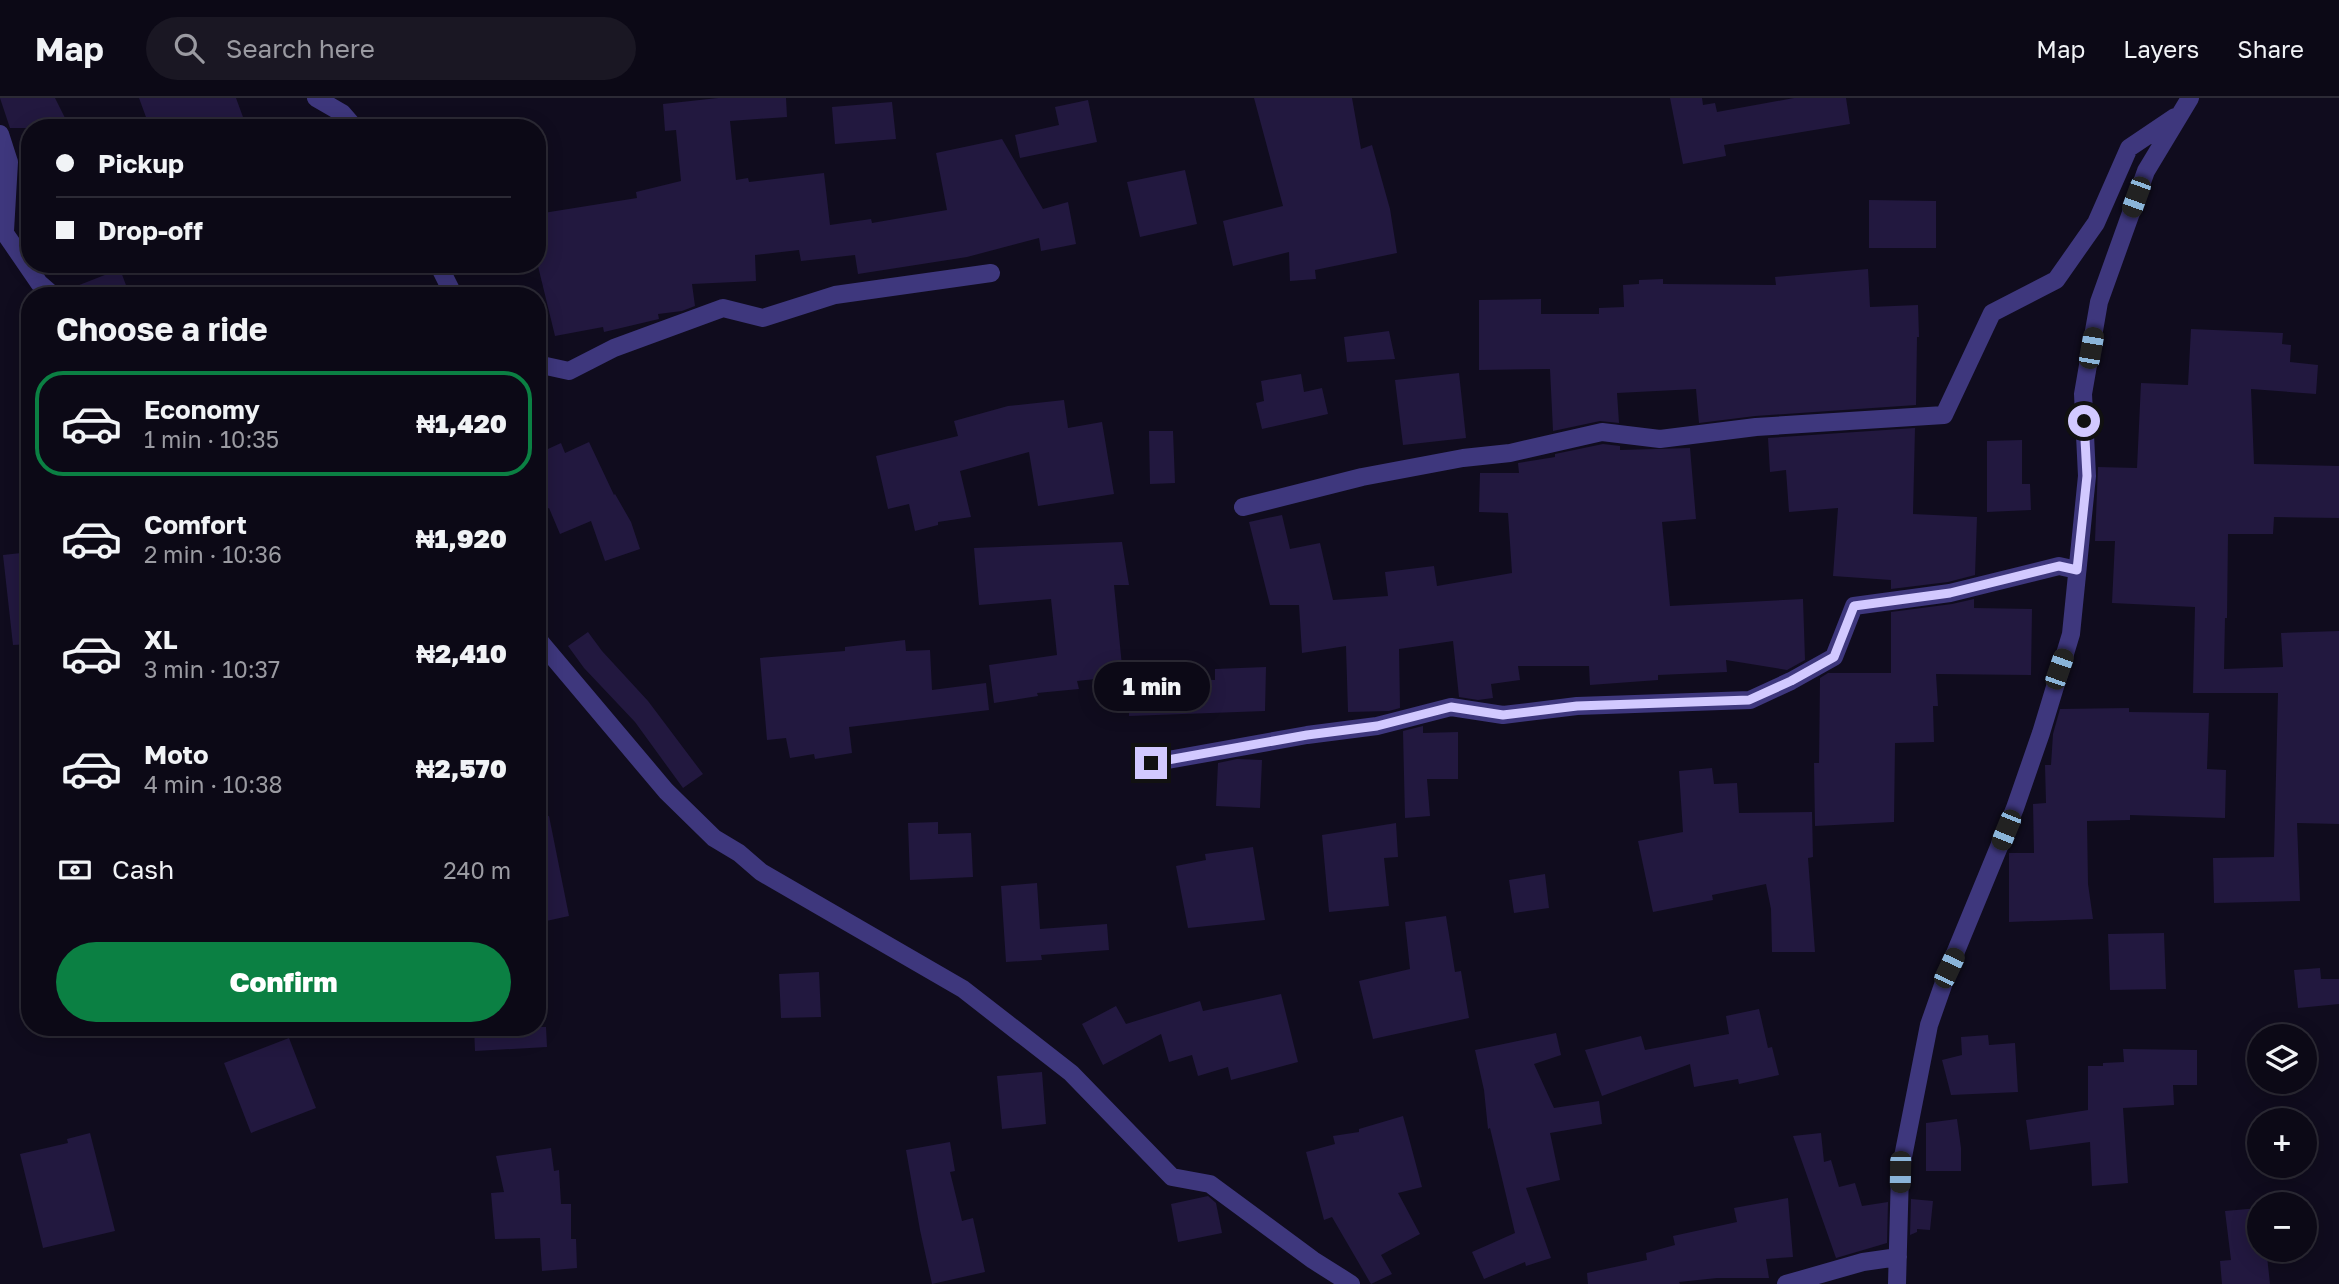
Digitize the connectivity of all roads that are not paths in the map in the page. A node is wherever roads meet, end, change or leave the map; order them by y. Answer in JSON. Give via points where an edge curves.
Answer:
{"nodes":[{"id":1,"x":316,"y":98,"type":"edge"},
{"id":2,"x":2185,"y":106,"type":"edge"},
{"id":3,"x":347,"y":119,"type":"edge"},
{"id":4,"x":0,"y":134,"type":"edge"},
{"id":5,"x":3,"y":229,"type":"edge"},
{"id":6,"x":21,"y":256,"type":"edge"},
{"id":7,"x":32,"y":273,"type":"edge"},
{"id":8,"x":991,"y":274,"type":"dead end"},
{"id":9,"x":44,"y":287,"type":"edge"},
{"id":10,"x":546,"y":366,"type":"edge"},
{"id":11,"x":1242,"y":507,"type":"dead end"},
{"id":12,"x":2077,"y":570,"type":"junction"},
{"id":13,"x":546,"y":649,"type":"edge"},
{"id":14,"x":1151,"y":763,"type":"dead end"},
{"id":15,"x":1898,"y":1257,"type":"junction"},
{"id":16,"x":1351,"y":1284,"type":"edge"},
{"id":17,"x":1786,"y":1284,"type":"edge"},
{"id":18,"x":1897,"y":1284,"type":"edge"}],
"edges":[{"from":1,"to":3,"type":"street"},
{"from":2,"to":11,"type":"street","via":[[2129,148],[2096,223],[2056,280],[1992,313],[1944,415],[1756,427],[1660,439],[1602,432],[1510,453],[1362,477]]},
{"from":2,"to":12,"type":"street","via":[[2146,171],[2099,302],[2083,394],[2087,476]]},
{"from":4,"to":5,"type":"street","via":[[9,162]]},
{"from":5,"to":6,"type":"street"},
{"from":7,"to":9,"type":"street"},
{"from":8,"to":10,"type":"street","via":[[835,295],[763,318],[723,308],[614,348],[569,371]]},
{"from":12,"to":14,"type":"street","via":[[2059,566],[1950,593],[1854,606],[1834,657],[1749,700],[1577,706],[1503,715],[1451,707],[1377,726]]},
{"from":12,"to":15,"type":"street","via":[[2070,634],[2041,733],[1929,1025],[1900,1172]]},
{"from":13,"to":16,"type":"street","via":[[666,790],[714,838],[761,872],[963,989],[1071,1073],[1172,1177],[1210,1184]]},
{"from":15,"to":17,"type":"street"},
{"from":15,"to":18,"type":"street"}]}
